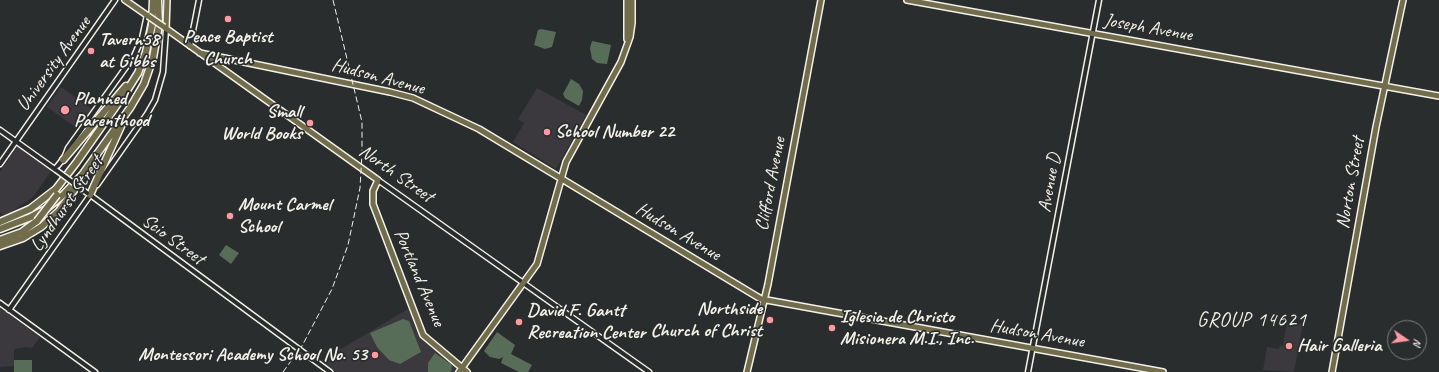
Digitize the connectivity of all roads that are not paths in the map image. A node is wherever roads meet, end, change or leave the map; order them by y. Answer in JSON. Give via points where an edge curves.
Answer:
{"nodes":[{"id":1,"x":115,"y":0,"type":"edge"},
{"id":2,"x":125,"y":0,"type":"edge"},
{"id":3,"x":153,"y":0,"type":"edge"},
{"id":4,"x":159,"y":0,"type":"edge"},
{"id":5,"x":167,"y":0,"type":"edge"},
{"id":6,"x":199,"y":0,"type":"edge"},
{"id":7,"x":627,"y":0,"type":"edge"},
{"id":8,"x":632,"y":0,"type":"edge"},
{"id":9,"x":821,"y":0,"type":"edge"},
{"id":10,"x":907,"y":0,"type":"edge"},
{"id":11,"x":1100,"y":0,"type":"edge"},
{"id":12,"x":1403,"y":0,"type":"edge"},
{"id":13,"x":147,"y":15,"type":"junction"},
{"id":14,"x":163,"y":27,"type":"junction"},
{"id":15,"x":1093,"y":33,"type":"junction"},
{"id":16,"x":627,"y":42,"type":"junction"},
{"id":17,"x":190,"y":46,"type":"junction"},
{"id":18,"x":146,"y":52,"type":"junction"},
{"id":19,"x":200,"y":53,"type":"junction"},
{"id":20,"x":223,"y":57,"type":"junction"},
{"id":21,"x":218,"y":66,"type":"junction"},
{"id":22,"x":1385,"y":86,"type":"junction"},
{"id":23,"x":1439,"y":96,"type":"edge"},
{"id":24,"x":136,"y":98,"type":"junction"},
{"id":25,"x":0,"y":130,"type":"edge"},
{"id":26,"x":108,"y":139,"type":"junction"},
{"id":27,"x":16,"y":141,"type":"junction"},
{"id":28,"x":89,"y":145,"type":"junction"},
{"id":29,"x":63,"y":160,"type":"junction"},
{"id":30,"x":0,"y":164,"type":"edge"},
{"id":31,"x":56,"y":170,"type":"junction"},
{"id":32,"x":560,"y":178,"type":"junction"},
{"id":33,"x":378,"y":180,"type":"junction"},
{"id":34,"x":88,"y":194,"type":"junction"},
{"id":35,"x":0,"y":222,"type":"edge"},
{"id":36,"x":0,"y":229,"type":"edge"},
{"id":37,"x":0,"y":240,"type":"edge"},
{"id":38,"x":0,"y":246,"type":"edge"},
{"id":39,"x":525,"y":283,"type":"junction"},
{"id":40,"x":764,"y":300,"type":"junction"},
{"id":41,"x":0,"y":303,"type":"edge"},
{"id":42,"x":9,"y":310,"type":"junction"},
{"id":43,"x":1033,"y":349,"type":"junction"},
{"id":44,"x":460,"y":370,"type":"edge"},
{"id":45,"x":95,"y":372,"type":"edge"},
{"id":46,"x":330,"y":372,"type":"edge"},
{"id":47,"x":468,"y":372,"type":"edge"},
{"id":48,"x":649,"y":372,"type":"edge"},
{"id":49,"x":747,"y":372,"type":"edge"},
{"id":50,"x":1028,"y":372,"type":"edge"},
{"id":51,"x":1163,"y":372,"type":"edge"},
{"id":52,"x":1332,"y":372,"type":"edge"}],
"edges":[{"from":1,"to":27,"type":"street","name":"University Avenue"},
{"from":2,"to":13,"type":"main road","name":"North Street"},
{"from":3,"to":18,"type":"highway","via":[[152,25]]},
{"from":4,"to":14,"type":"highway"},
{"from":5,"to":14,"type":"main road"},
{"from":6,"to":17,"type":"street"},
{"from":7,"to":16,"type":"main road"},
{"from":8,"to":16,"type":"main road","via":[[632,28]]},
{"from":9,"to":40,"type":"main road","name":"Clifford Avenue"},
{"from":10,"to":15,"type":"main road","name":"Joseph Avenue"},
{"from":11,"to":15,"type":"street","name":"Avenue D"},
{"from":12,"to":22,"type":"main road","name":"Norton Street"},
{"from":13,"to":14,"type":"main road","name":"North Street","bridge":true},
{"from":13,"to":29,"type":"street","via":[[143,35],[135,53],[67,149]]},
{"from":14,"to":17,"type":"main road","name":"North Street"},
{"from":14,"to":24,"type":"highway","via":[[152,63]]},
{"from":14,"to":34,"type":"street","name":"Lyndhurst Street","via":[[160,85],[147,114]]},
{"from":15,"to":22,"type":"main road","name":"Joseph Avenue"},
{"from":15,"to":43,"type":"street","name":"Avenue D"},
{"from":16,"to":32,"type":"main road","via":[[618,66],[568,157]]},
{"from":17,"to":19,"type":"main road","name":"North Street"},
{"from":18,"to":28,"type":"highway","via":[[129,88]]},
{"from":18,"to":29,"type":"highway","via":[[128,84]]},
{"from":19,"to":20,"type":"main road","name":"Hudson Avenue"},
{"from":19,"to":21,"type":"main road","name":"North Street"},
{"from":20,"to":21,"type":"main road"},
{"from":20,"to":32,"type":"main road","name":"Hudson Avenue","via":[[413,98],[480,129]]},
{"from":21,"to":33,"type":"main road","name":"North Street"},
{"from":22,"to":23,"type":"main road","name":"Joseph Avenue"},
{"from":22,"to":52,"type":"main road","name":"Norton Street"},
{"from":24,"to":26,"type":"highway"},
{"from":24,"to":34,"type":"highway"},
{"from":25,"to":27,"type":"street","name":"Scio Street"},
{"from":26,"to":36,"type":"highway","via":[[78,179],[59,199],[31,217]]},
{"from":26,"to":38,"type":"highway","via":[[52,218],[31,234]]},
{"from":27,"to":30,"type":"street","name":"University Avenue"},
{"from":27,"to":31,"type":"street","name":"Scio Street"},
{"from":28,"to":35,"type":"highway","via":[[67,176],[48,196],[26,211]]},
{"from":28,"to":37,"type":"highway","bridge":true,"via":[[37,221],[19,234]]},
{"from":29,"to":31,"type":"street"},
{"from":31,"to":34,"type":"street","name":"Scio Street","bridge":true},
{"from":32,"to":39,"type":"main road","via":[[538,262]]},
{"from":32,"to":40,"type":"main road","name":"Hudson Avenue"},
{"from":33,"to":39,"type":"street","name":"North Street"},
{"from":33,"to":44,"type":"main road","name":"Portland Avenue","via":[[373,204],[423,335]]},
{"from":34,"to":42,"type":"street","name":"Lyndhurst Street"},
{"from":34,"to":46,"type":"street","name":"Scio Street"},
{"from":39,"to":44,"type":"main road"},
{"from":39,"to":48,"type":"street","name":"North Street"},
{"from":40,"to":43,"type":"main road","name":"Hudson Avenue"},
{"from":40,"to":49,"type":"main road","name":"Clifford Avenue"},
{"from":41,"to":42,"type":"street"},
{"from":42,"to":45,"type":"street"},
{"from":43,"to":50,"type":"street","name":"Avenue D"},
{"from":43,"to":51,"type":"main road","name":"Hudson Avenue"},
{"from":44,"to":47,"type":"main road","name":"Portland Avenue"}]}
